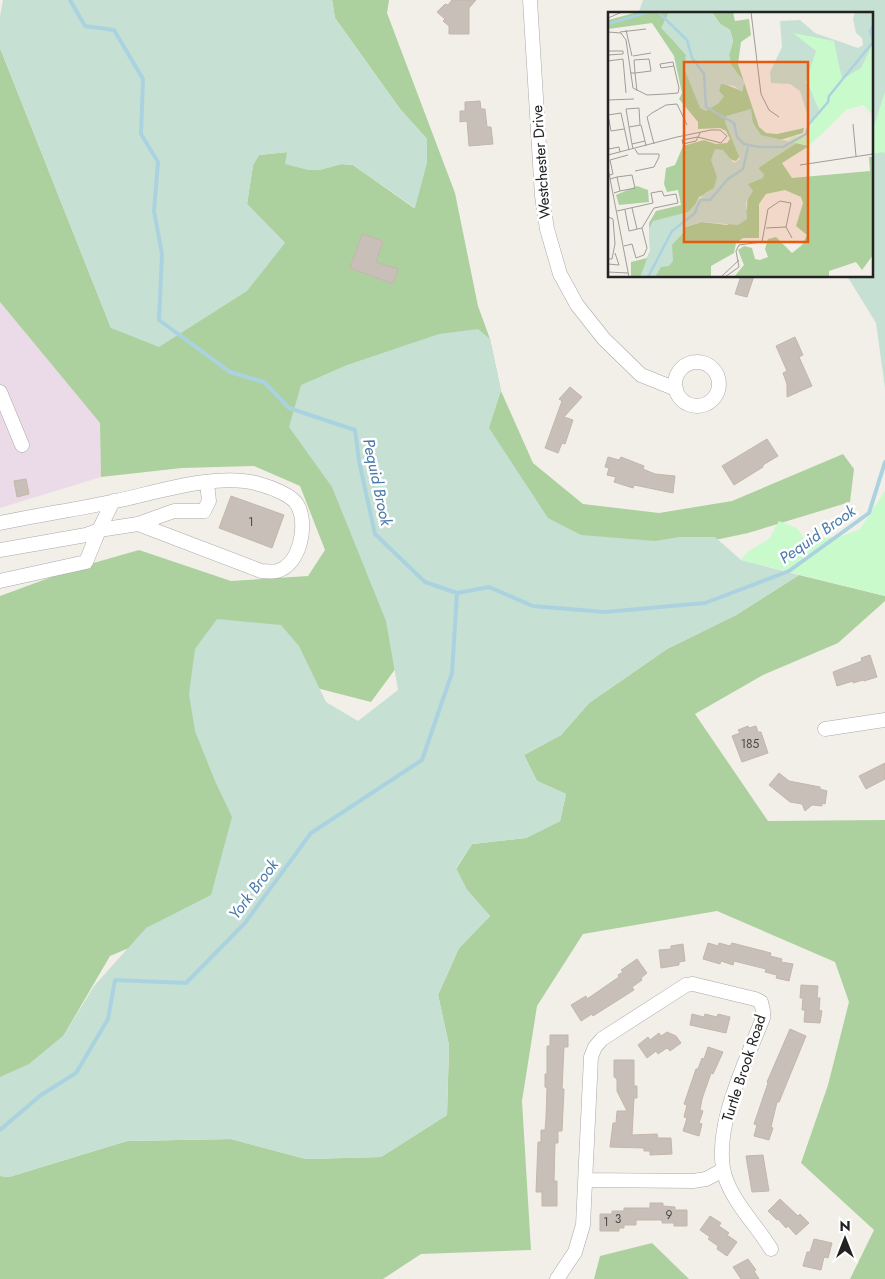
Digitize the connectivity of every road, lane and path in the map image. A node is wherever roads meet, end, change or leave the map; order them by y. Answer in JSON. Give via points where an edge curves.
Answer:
{"nodes":[{"id":1,"x":530,"y":0,"type":"edge"},
{"id":2,"x":676,"y":388,"type":"dead end"},
{"id":3,"x":0,"y":392,"type":"edge"},
{"id":4,"x":22,"y":445,"type":"dead end"},
{"id":5,"x":207,"y":483,"type":"junction"},
{"id":6,"x":177,"y":488,"type":"junction"},
{"id":7,"x":113,"y":501,"type":"junction"},
{"id":8,"x":174,"y":511,"type":"junction"},
{"id":9,"x":0,"y":523,"type":"edge"},
{"id":10,"x":138,"y":524,"type":"junction"},
{"id":11,"x":99,"y":530,"type":"junction"},
{"id":12,"x":0,"y":550,"type":"edge"},
{"id":13,"x":0,"y":581,"type":"edge"},
{"id":14,"x":885,"y":720,"type":"edge"},
{"id":15,"x":825,"y":730,"type":"dead end"},
{"id":16,"x":723,"y":1170,"type":"junction"},
{"id":17,"x":586,"y":1180,"type":"junction"},
{"id":18,"x":771,"y":1248,"type":"dead end"},
{"id":19,"x":557,"y":1279,"type":"edge"}],
"edges":[{"from":1,"to":2,"type":"street","name":"Westchester Drive","via":[[542,196],[547,229],[560,274],[577,305],[604,339],[641,375]]},
{"from":3,"to":4,"type":"street"},
{"from":5,"to":6,"type":"street"},
{"from":5,"to":8,"type":"street","via":[[209,501],[204,511]]},
{"from":5,"to":10,"type":"street","via":[[230,480],[258,484],[284,493],[298,504],[304,523],[291,561],[277,571],[261,571]]},
{"from":6,"to":7,"type":"street"},
{"from":6,"to":8,"type":"street"},
{"from":7,"to":9,"type":"street"},
{"from":7,"to":11,"type":"street"},
{"from":8,"to":10,"type":"street"},
{"from":10,"to":11,"type":"street"},
{"from":11,"to":12,"type":"street"},
{"from":11,"to":13,"type":"street","via":[[86,562]]},
{"from":14,"to":15,"type":"street"},
{"from":16,"to":17,"type":"street","via":[[694,1181]]},
{"from":16,"to":17,"type":"street","name":"Turtle Brook Road","via":[[725,1123],[763,1011],[761,1002],[693,984],[686,985],[602,1038],[595,1047],[591,1057]]},
{"from":16,"to":18,"type":"street","name":"Turtle Brook Road","via":[[742,1210]]},
{"from":17,"to":19,"type":"street","name":"Turtle Brook Road","via":[[583,1226],[575,1252]]}]}
